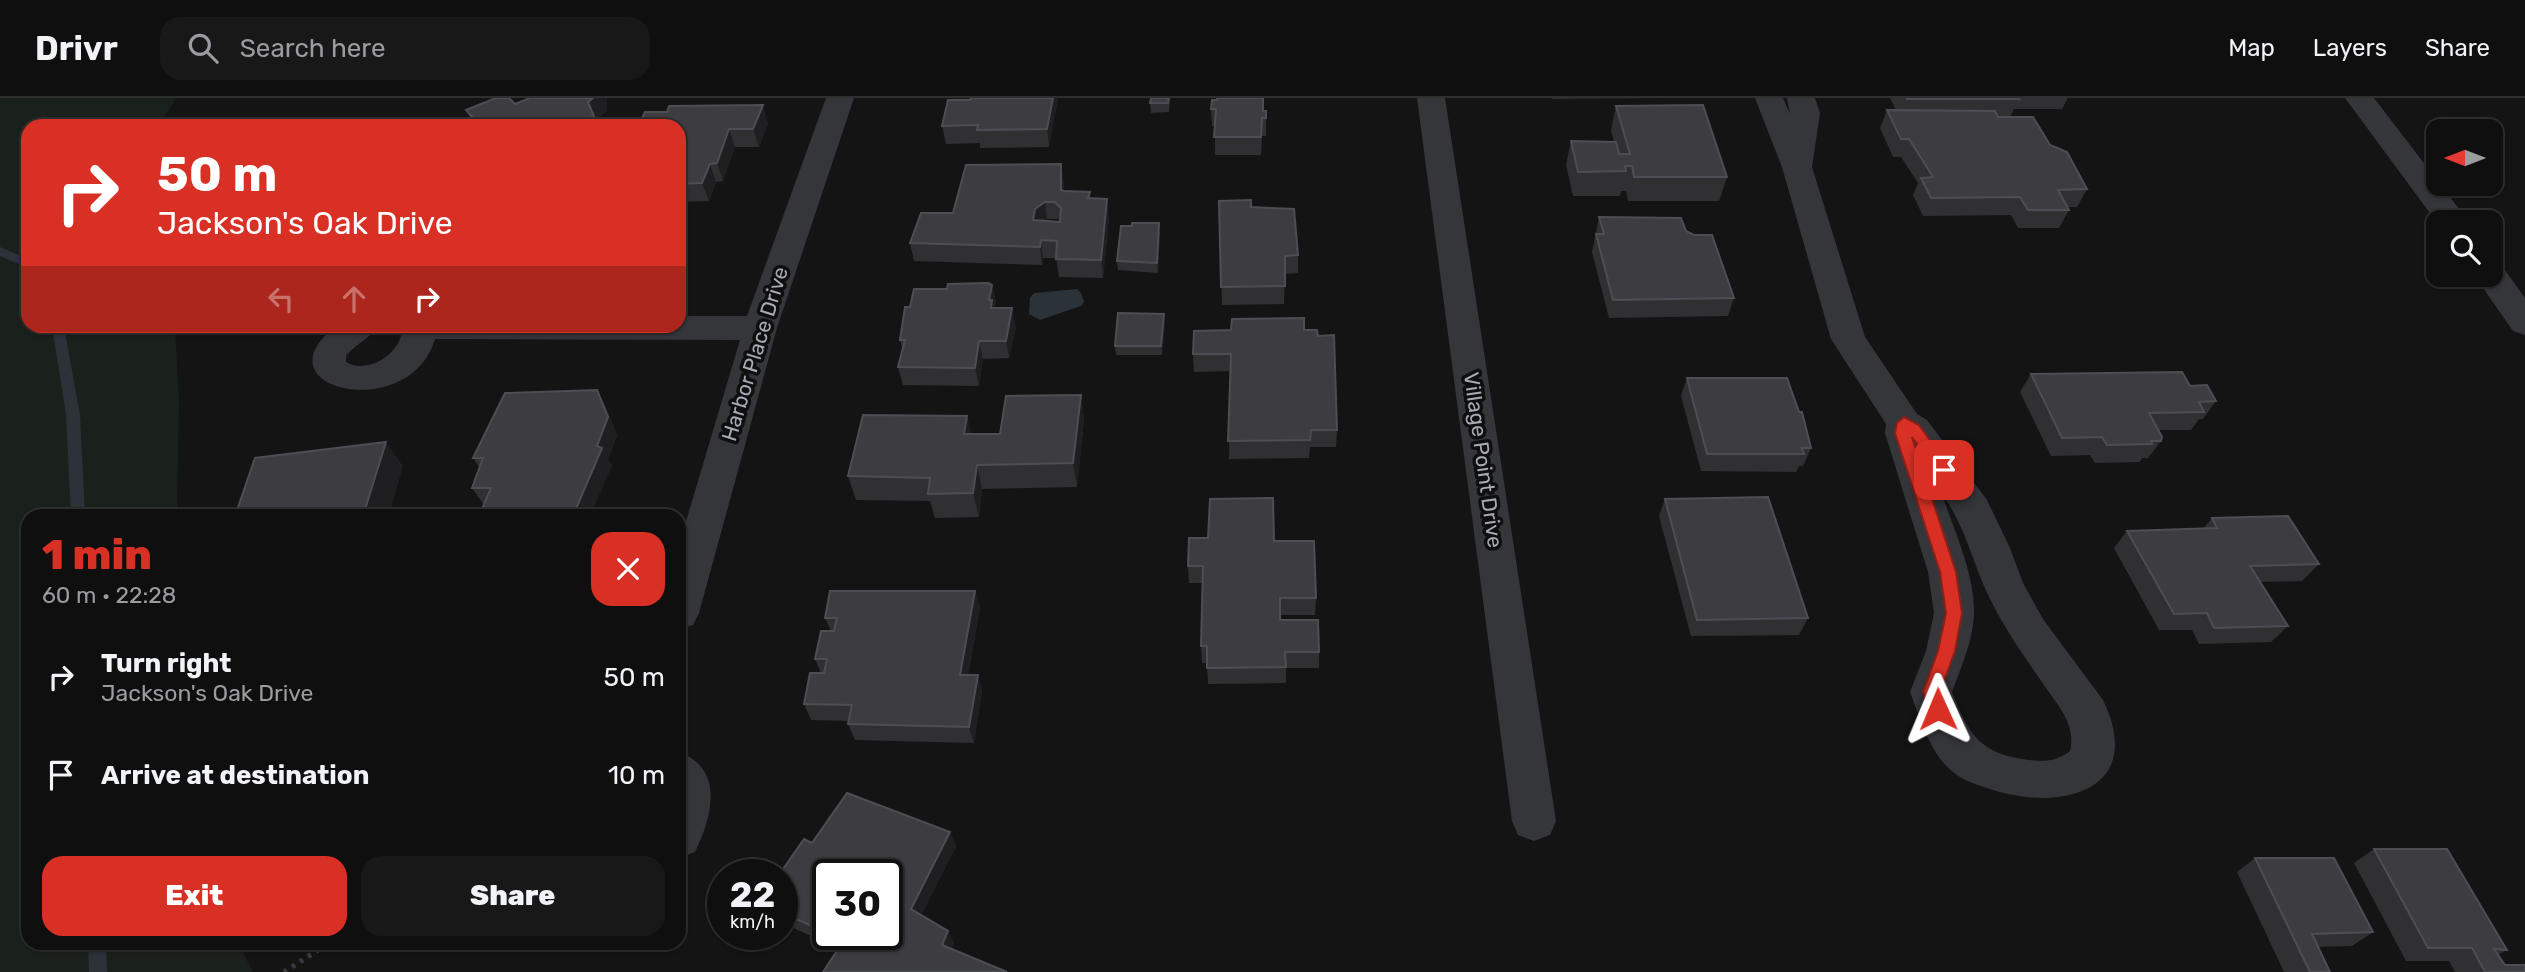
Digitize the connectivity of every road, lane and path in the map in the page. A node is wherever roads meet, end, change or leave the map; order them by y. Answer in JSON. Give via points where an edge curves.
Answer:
{"nodes":[{"id":1,"x":840,"y":98,"type":"edge"},
{"id":2,"x":1431,"y":98,"type":"edge"},
{"id":3,"x":1769,"y":98,"type":"edge"},
{"id":4,"x":1801,"y":98,"type":"edge"},
{"id":5,"x":2359,"y":98,"type":"edge"},
{"id":6,"x":1797,"y":167,"type":"junction"},
{"id":7,"x":2444,"y":210,"type":"edge"},
{"id":8,"x":2499,"y":287,"type":"edge"},
{"id":9,"x":2525,"y":323,"type":"edge"},
{"id":10,"x":686,"y":328,"type":"edge"},
{"id":11,"x":760,"y":328,"type":"junction"},
{"id":12,"x":348,"y":333,"type":"edge"},
{"id":13,"x":418,"y":333,"type":"edge"},
{"id":14,"x":1904,"y":423,"type":"junction"},
{"id":15,"x":686,"y":588,"type":"edge"},
{"id":16,"x":686,"y":782,"type":"edge"},
{"id":17,"x":1534,"y":821,"type":"dead end"},
{"id":18,"x":686,"y":825,"type":"edge"},
{"id":19,"x":318,"y":950,"type":"edge"},
{"id":20,"x":284,"y":972,"type":"edge"}],
"edges":[{"from":1,"to":11,"type":"street","name":"Harbor Place Drive"},
{"from":2,"to":17,"type":"street","name":"Village Point Drive"},
{"from":3,"to":6,"type":"street"},
{"from":4,"to":6,"type":"street","via":[[1805,113]]},
{"from":5,"to":7,"type":"street"},
{"from":6,"to":14,"type":"street","via":[[1848,338]]},
{"from":8,"to":9,"type":"street"},
{"from":10,"to":11,"type":"street"},
{"from":11,"to":15,"type":"street","name":"Harbor Place Drive"},
{"from":12,"to":13,"type":"street","via":[[328,355],[328,364],[344,377],[373,376],[402,363],[418,344]]},
{"from":14,"to":14,"type":"street","via":[[1903,433],[1948,572],[1954,613],[1947,651],[1931,692],[1944,726],[1968,758],[2001,774],[2038,780],[2067,778],[2090,761],[2094,740],[2088,713],[2029,631],[2004,586],[1973,510],[1914,429]]},
{"from":16,"to":18,"type":"street","via":[[691,802]]},
{"from":19,"to":20,"type":"path"}]}
